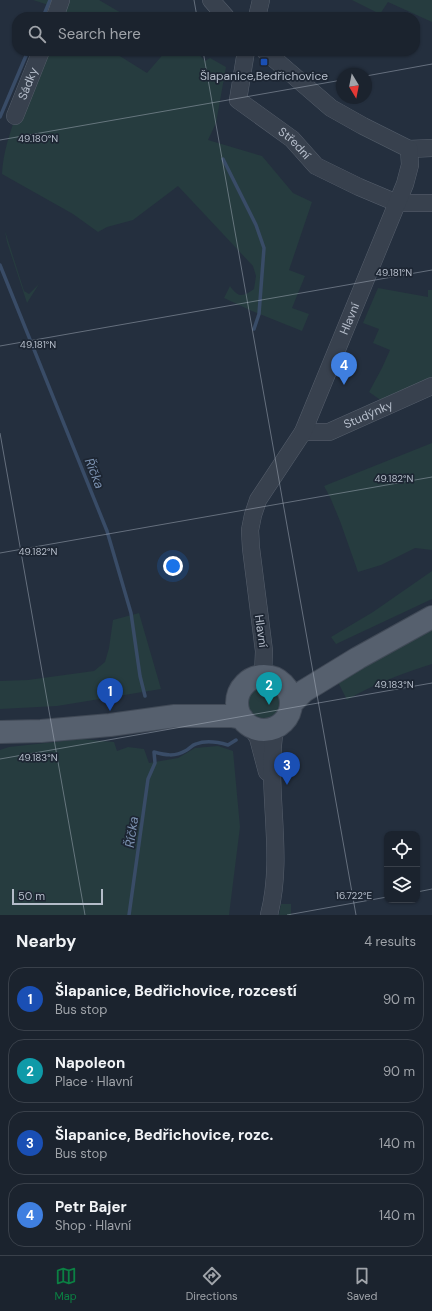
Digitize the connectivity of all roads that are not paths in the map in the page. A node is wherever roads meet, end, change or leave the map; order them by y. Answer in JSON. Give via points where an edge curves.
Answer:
{"nodes":[{"id":1,"x":62,"y":0,"type":"edge"},
{"id":2,"x":211,"y":0,"type":"edge"},
{"id":3,"x":261,"y":0,"type":"edge"},
{"id":4,"x":57,"y":12,"type":"edge"},
{"id":5,"x":222,"y":12,"type":"edge"},
{"id":6,"x":258,"y":12,"type":"edge"},
{"id":7,"x":39,"y":56,"type":"edge"},
{"id":8,"x":245,"y":56,"type":"edge"},
{"id":9,"x":272,"y":56,"type":"edge"},
{"id":10,"x":14,"y":116,"type":"dead end"},
{"id":11,"x":432,"y":148,"type":"edge"},
{"id":12,"x":409,"y":149,"type":"junction"},
{"id":13,"x":397,"y":203,"type":"junction"},
{"id":14,"x":432,"y":203,"type":"edge"},
{"id":15,"x":432,"y":386,"type":"edge"},
{"id":16,"x":303,"y":432,"type":"junction"},
{"id":17,"x":432,"y":618,"type":"edge"},
{"id":18,"x":358,"y":658,"type":"junction"},
{"id":19,"x":272,"y":678,"type":"junction"},
{"id":20,"x":239,"y":692,"type":"junction"},
{"id":21,"x":292,"y":703,"type":"junction"},
{"id":22,"x":175,"y":716,"type":"junction"},
{"id":23,"x":246,"y":723,"type":"junction"},
{"id":24,"x":275,"y":728,"type":"junction"},
{"id":25,"x":0,"y":732,"type":"edge"},
{"id":26,"x":272,"y":788,"type":"junction"},
{"id":27,"x":269,"y":915,"type":"edge"}],
"edges":[{"from":1,"to":4,"type":"street"},
{"from":2,"to":5,"type":"street"},
{"from":3,"to":6,"type":"street"},
{"from":7,"to":10,"type":"street","name":"Sádky"},
{"from":8,"to":13,"type":"street","name":"Střední","via":[[238,100],[292,139],[316,166]]},
{"from":9,"to":12,"type":"street","via":[[331,108]]},
{"from":11,"to":12,"type":"street"},
{"from":12,"to":13,"type":"street","name":"Hlavní","via":[[410,165]]},
{"from":13,"to":14,"type":"street"},
{"from":13,"to":16,"type":"street","name":"Hlavní"},
{"from":15,"to":16,"type":"street","name":"Studýnky","via":[[329,432]]},
{"from":16,"to":19,"type":"street","name":"Hlavní","via":[[258,500],[250,530],[250,548],[264,651]]},
{"from":17,"to":18,"type":"main road"},
{"from":18,"to":19,"type":"main road","via":[[297,682]]},
{"from":18,"to":21,"type":"main road","via":[[304,691]]},
{"from":19,"to":20,"type":"main road","via":[[253,677]]},
{"from":19,"to":21,"type":"main road","via":[[287,688]]},
{"from":20,"to":22,"type":"main road"},
{"from":20,"to":23,"type":"main road","via":[[238,710]]},
{"from":21,"to":24,"type":"main road","via":[[287,718]]},
{"from":22,"to":23,"type":"main road","via":[[232,716]]},
{"from":22,"to":25,"type":"main road","via":[[110,725]]},
{"from":23,"to":24,"type":"main road","via":[[263,730]]},
{"from":23,"to":26,"type":"street","via":[[258,738]]},
{"from":24,"to":26,"type":"street"},
{"from":26,"to":27,"type":"street","via":[[276,849],[275,879]]}]}
